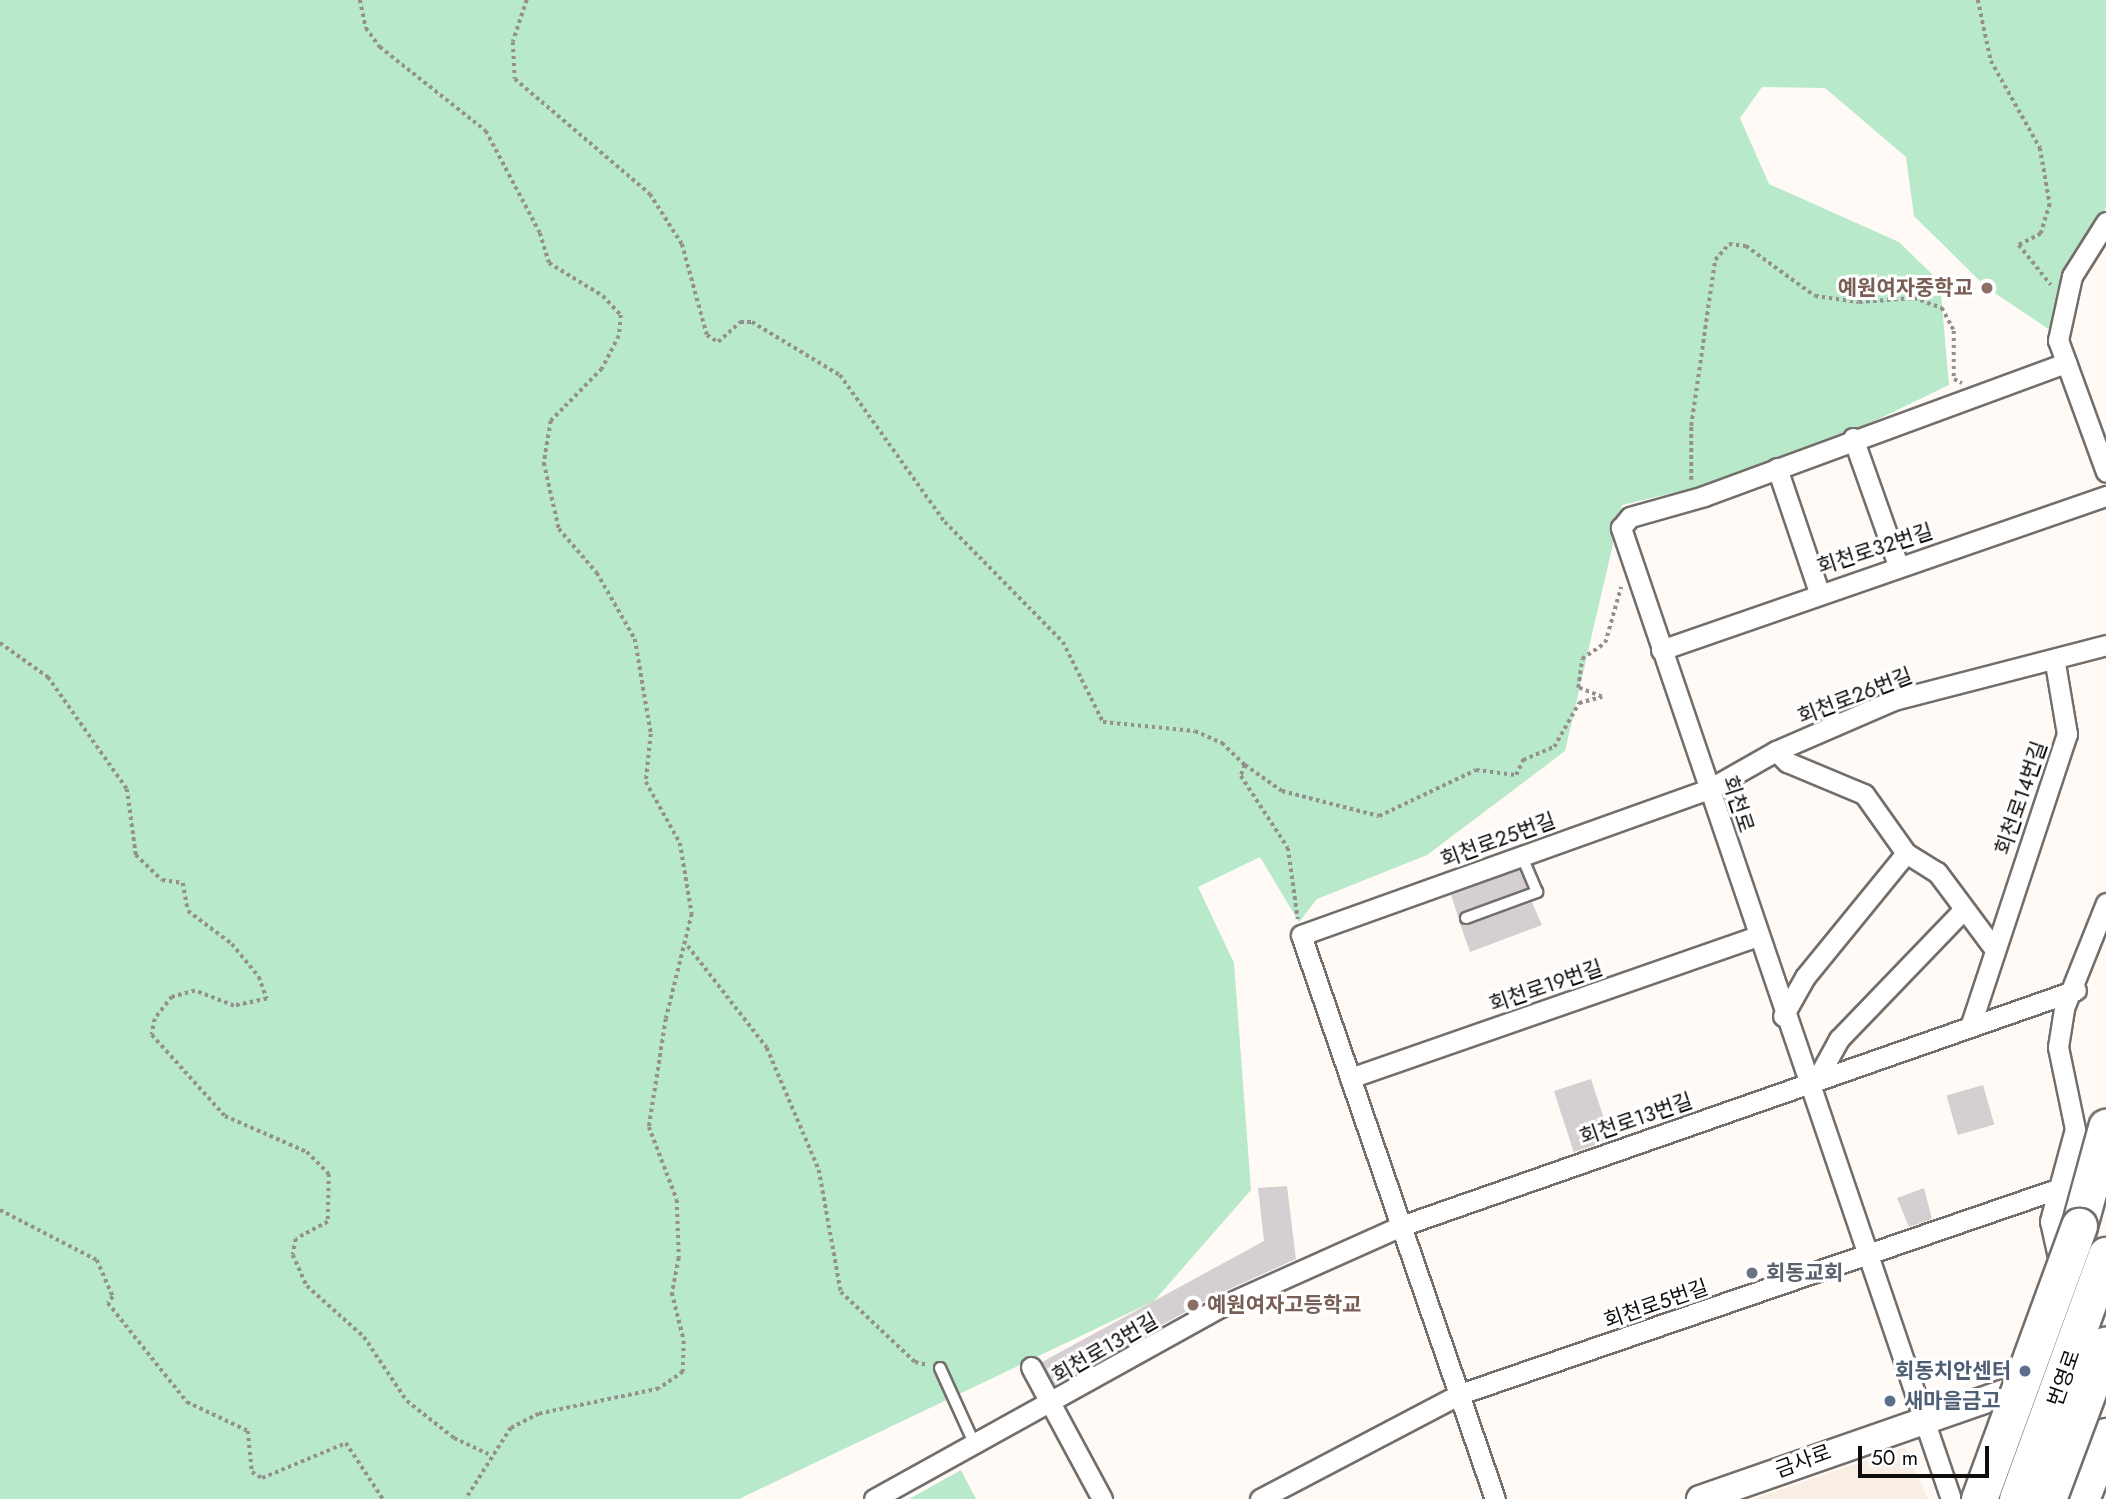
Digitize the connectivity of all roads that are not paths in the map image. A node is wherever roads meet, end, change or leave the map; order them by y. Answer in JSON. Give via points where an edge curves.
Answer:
{"nodes":[{"id":1,"x":2106,"y":222,"type":"edge"},
{"id":2,"x":2066,"y":363,"type":"junction"},
{"id":3,"x":1853,"y":438,"type":"junction"},
{"id":4,"x":1777,"y":468,"type":"junction"},
{"id":5,"x":2106,"y":472,"type":"edge"},
{"id":6,"x":2106,"y":496,"type":"edge"},
{"id":7,"x":1898,"y":565,"type":"junction"},
{"id":8,"x":1819,"y":592,"type":"junction"},
{"id":9,"x":2106,"y":645,"type":"edge"},
{"id":10,"x":1661,"y":650,"type":"junction"},
{"id":11,"x":2055,"y":663,"type":"junction"},
{"id":12,"x":1776,"y":751,"type":"junction"},
{"id":13,"x":1709,"y":789,"type":"junction"},
{"id":14,"x":1906,"y":853,"type":"junction"},
{"id":15,"x":1522,"y":856,"type":"junction"},
{"id":16,"x":2106,"y":903,"type":"edge"},
{"id":17,"x":1963,"y":910,"type":"junction"},
{"id":18,"x":1466,"y":918,"type":"dead end"},
{"id":19,"x":1758,"y":936,"type":"junction"},
{"id":20,"x":1993,"y":947,"type":"junction"},
{"id":21,"x":2076,"y":990,"type":"junction"},
{"id":22,"x":1783,"y":1016,"type":"junction"},
{"id":23,"x":1970,"y":1027,"type":"junction"},
{"id":24,"x":1350,"y":1078,"type":"junction"},
{"id":25,"x":1812,"y":1081,"type":"junction"},
{"id":26,"x":2106,"y":1127,"type":"edge"},
{"id":27,"x":2054,"y":1190,"type":"junction"},
{"id":28,"x":2065,"y":1224,"type":"junction"},
{"id":29,"x":1401,"y":1226,"type":"junction"},
{"id":30,"x":2106,"y":1255,"type":"edge"},
{"id":31,"x":1866,"y":1256,"type":"junction"},
{"id":32,"x":2069,"y":1306,"type":"junction"},
{"id":33,"x":2106,"y":1318,"type":"edge"},
{"id":34,"x":2106,"y":1344,"type":"edge"},
{"id":35,"x":2106,"y":1358,"type":"edge"},
{"id":36,"x":1031,"y":1367,"type":"dead end"},
{"id":37,"x":940,"y":1368,"type":"road end"},
{"id":38,"x":2048,"y":1376,"type":"junction"},
{"id":39,"x":1460,"y":1394,"type":"junction"},
{"id":40,"x":1052,"y":1406,"type":"junction"},
{"id":41,"x":1919,"y":1418,"type":"junction"},
{"id":42,"x":2106,"y":1436,"type":"edge"},
{"id":43,"x":976,"y":1446,"type":"junction"},
{"id":44,"x":874,"y":1499,"type":"edge"},
{"id":45,"x":1102,"y":1499,"type":"edge"},
{"id":46,"x":1260,"y":1499,"type":"edge"},
{"id":47,"x":1495,"y":1499,"type":"edge"},
{"id":48,"x":1700,"y":1499,"type":"edge"},
{"id":49,"x":1951,"y":1499,"type":"edge"},
{"id":50,"x":1979,"y":1499,"type":"edge"},
{"id":51,"x":2017,"y":1499,"type":"edge"},
{"id":52,"x":2048,"y":1499,"type":"edge"},
{"id":53,"x":2081,"y":1499,"type":"edge"}],
"edges":[{"from":1,"to":2,"type":"street","via":[[2072,276],[2058,340]]},
{"from":2,"to":3,"type":"street","name":"회천로"},
{"from":2,"to":5,"type":"street"},
{"from":3,"to":4,"type":"street","name":"회천로"},
{"from":3,"to":7,"type":"street"},
{"from":4,"to":8,"type":"street"},
{"from":4,"to":10,"type":"street","name":"회천로","via":[[1630,517],[1621,527]]},
{"from":6,"to":7,"type":"street","name":"회천로32번길"},
{"from":7,"to":8,"type":"street","name":"회천로32번길"},
{"from":8,"to":10,"type":"street","name":"회천로32번길"},
{"from":9,"to":11,"type":"street","name":"회천로26번길"},
{"from":10,"to":13,"type":"street","name":"회천로"},
{"from":11,"to":12,"type":"street","name":"회천로26번길","via":[[1894,700]]},
{"from":11,"to":20,"type":"street","name":"회천로14번길","via":[[2067,734]]},
{"from":12,"to":13,"type":"street","name":"회천로26번길"},
{"from":12,"to":14,"type":"street","via":[[1787,762],[1864,794]]},
{"from":13,"to":15,"type":"street","name":"회천로25번길"},
{"from":13,"to":19,"type":"street","name":"회천로"},
{"from":14,"to":17,"type":"street","via":[[1937,872]]},
{"from":14,"to":22,"type":"street","via":[[1805,977]]},
{"from":15,"to":18,"type":"lane","via":[[1537,892]]},
{"from":15,"to":24,"type":"street","name":"회천로25번길","via":[[1301,934]]},
{"from":16,"to":21,"type":"street"},
{"from":17,"to":20,"type":"street"},
{"from":17,"to":25,"type":"street","via":[[1839,1039]]},
{"from":19,"to":22,"type":"street","name":"회천로"},
{"from":19,"to":24,"type":"street","name":"회천로19번길"},
{"from":20,"to":23,"type":"street","name":"회천로14번길"},
{"from":21,"to":23,"type":"street"},
{"from":21,"to":27,"type":"street","via":[[2064,1008],[2058,1047],[2075,1129]]},
{"from":22,"to":25,"type":"street","name":"회천로"},
{"from":23,"to":25,"type":"street"},
{"from":24,"to":29,"type":"street"},
{"from":25,"to":29,"type":"street","name":"회천로13번길"},
{"from":25,"to":31,"type":"street","name":"회천로"},
{"from":26,"to":28,"type":"highway"},
{"from":27,"to":28,"type":"street"},
{"from":27,"to":31,"type":"street"},
{"from":28,"to":32,"type":"street"},
{"from":28,"to":50,"type":"highway","bridge":true},
{"from":29,"to":39,"type":"street"},
{"from":29,"to":40,"type":"street","name":"회천로13번길","via":[[1220,1307]]},
{"from":30,"to":51,"type":"highway","name":"번영로","bridge":true},
{"from":31,"to":39,"type":"street","name":"회천로5번길"},
{"from":31,"to":41,"type":"street","name":"회천로"},
{"from":32,"to":33,"type":"street"},
{"from":32,"to":38,"type":"street"},
{"from":34,"to":52,"type":"highway","name":"번영로","bridge":true},
{"from":35,"to":38,"type":"main road","name":"금사로"},
{"from":36,"to":40,"type":"street"},
{"from":37,"to":43,"type":"lane"},
{"from":38,"to":41,"type":"main road","name":"금사로"},
{"from":39,"to":46,"type":"street","name":"회천로5번길"},
{"from":39,"to":47,"type":"street"},
{"from":40,"to":43,"type":"street","name":"회천로13번길"},
{"from":40,"to":45,"type":"street"},
{"from":41,"to":48,"type":"main road","name":"금사로"},
{"from":41,"to":49,"type":"street","name":"회천로"},
{"from":42,"to":53,"type":"highway"},
{"from":43,"to":44,"type":"street","name":"회천로13번길"}]}
